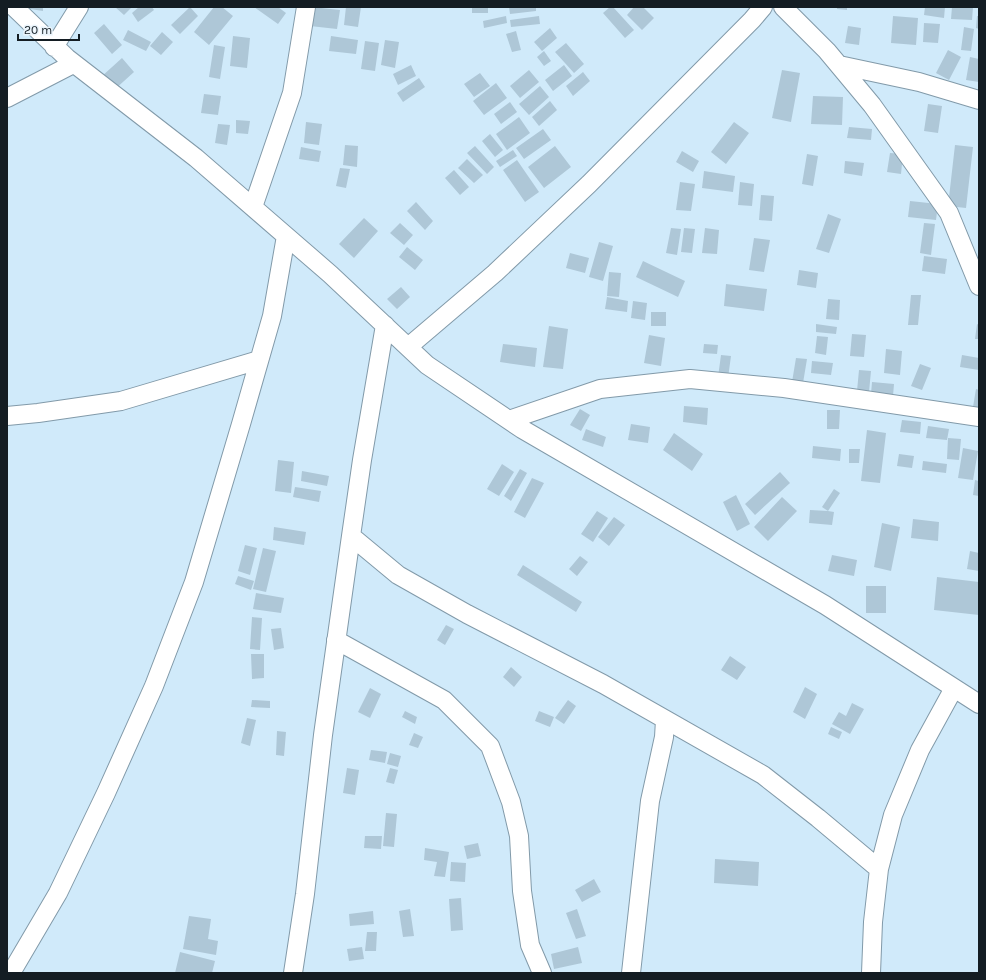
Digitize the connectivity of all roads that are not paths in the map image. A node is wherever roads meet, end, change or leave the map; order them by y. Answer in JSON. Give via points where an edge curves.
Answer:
{"nodes":[{"id":1,"x":14,"y":7,"type":"edge"},
{"id":2,"x":79,"y":7,"type":"edge"},
{"id":3,"x":306,"y":7,"type":"edge"},
{"id":4,"x":763,"y":7,"type":"edge"},
{"id":5,"x":783,"y":7,"type":"edge"},
{"id":6,"x":54,"y":47,"type":"junction"},
{"id":7,"x":73,"y":64,"type":"junction"},
{"id":8,"x":840,"y":65,"type":"junction"},
{"id":9,"x":7,"y":98,"type":"edge"},
{"id":10,"x":979,"y":100,"type":"edge"},
{"id":11,"x":253,"y":207,"type":"junction"},
{"id":12,"x":286,"y":236,"type":"junction"},
{"id":13,"x":979,"y":286,"type":"edge"},
{"id":14,"x":385,"y":325,"type":"junction"},
{"id":15,"x":408,"y":347,"type":"junction"},
{"id":16,"x":259,"y":360,"type":"junction"},
{"id":17,"x":7,"y":416,"type":"edge"},
{"id":18,"x":979,"y":417,"type":"edge"},
{"id":19,"x":509,"y":420,"type":"junction"},
{"id":20,"x":351,"y":536,"type":"junction"},
{"id":21,"x":336,"y":640,"type":"junction"},
{"id":22,"x":954,"y":688,"type":"junction"},
{"id":23,"x":979,"y":704,"type":"edge"},
{"id":24,"x":665,"y":720,"type":"junction"},
{"id":25,"x":879,"y":869,"type":"junction"},
{"id":26,"x":10,"y":973,"type":"edge"},
{"id":27,"x":293,"y":973,"type":"edge"},
{"id":28,"x":542,"y":973,"type":"edge"},
{"id":29,"x":631,"y":973,"type":"edge"},
{"id":30,"x":871,"y":973,"type":"edge"}],
"edges":[{"from":1,"to":6,"type":"street"},
{"from":2,"to":6,"type":"street"},
{"from":3,"to":11,"type":"street","via":[[292,93]]},
{"from":4,"to":15,"type":"street","via":[[589,184],[495,273]]},
{"from":5,"to":8,"type":"street"},
{"from":6,"to":7,"type":"street"},
{"from":7,"to":9,"type":"street"},
{"from":7,"to":11,"type":"street","via":[[196,158]]},
{"from":8,"to":10,"type":"street","via":[[919,82]]},
{"from":8,"to":13,"type":"street","via":[[872,104],[949,214]]},
{"from":11,"to":12,"type":"street"},
{"from":12,"to":14,"type":"street"},
{"from":12,"to":16,"type":"street","via":[[272,316]]},
{"from":14,"to":15,"type":"street"},
{"from":14,"to":20,"type":"street"},
{"from":15,"to":19,"type":"street","via":[[427,365]]},
{"from":16,"to":17,"type":"street","via":[[121,400]]},
{"from":16,"to":26,"type":"street","via":[[194,582],[154,686],[58,893]]},
{"from":18,"to":19,"type":"street","via":[[784,388],[690,379],[600,389]]},
{"from":19,"to":22,"type":"street","via":[[825,605]]},
{"from":20,"to":21,"type":"street"},
{"from":20,"to":24,"type":"street","via":[[398,575],[467,614],[603,684]]},
{"from":21,"to":27,"type":"street"},
{"from":21,"to":28,"type":"street","via":[[444,700],[490,746],[513,809],[519,836],[522,891],[530,945]]},
{"from":22,"to":23,"type":"street"},
{"from":22,"to":25,"type":"street","via":[[920,750],[893,815]]},
{"from":24,"to":25,"type":"street","via":[[763,775]]},
{"from":24,"to":29,"type":"street","via":[[664,737],[650,801]]},
{"from":25,"to":30,"type":"street"}]}
